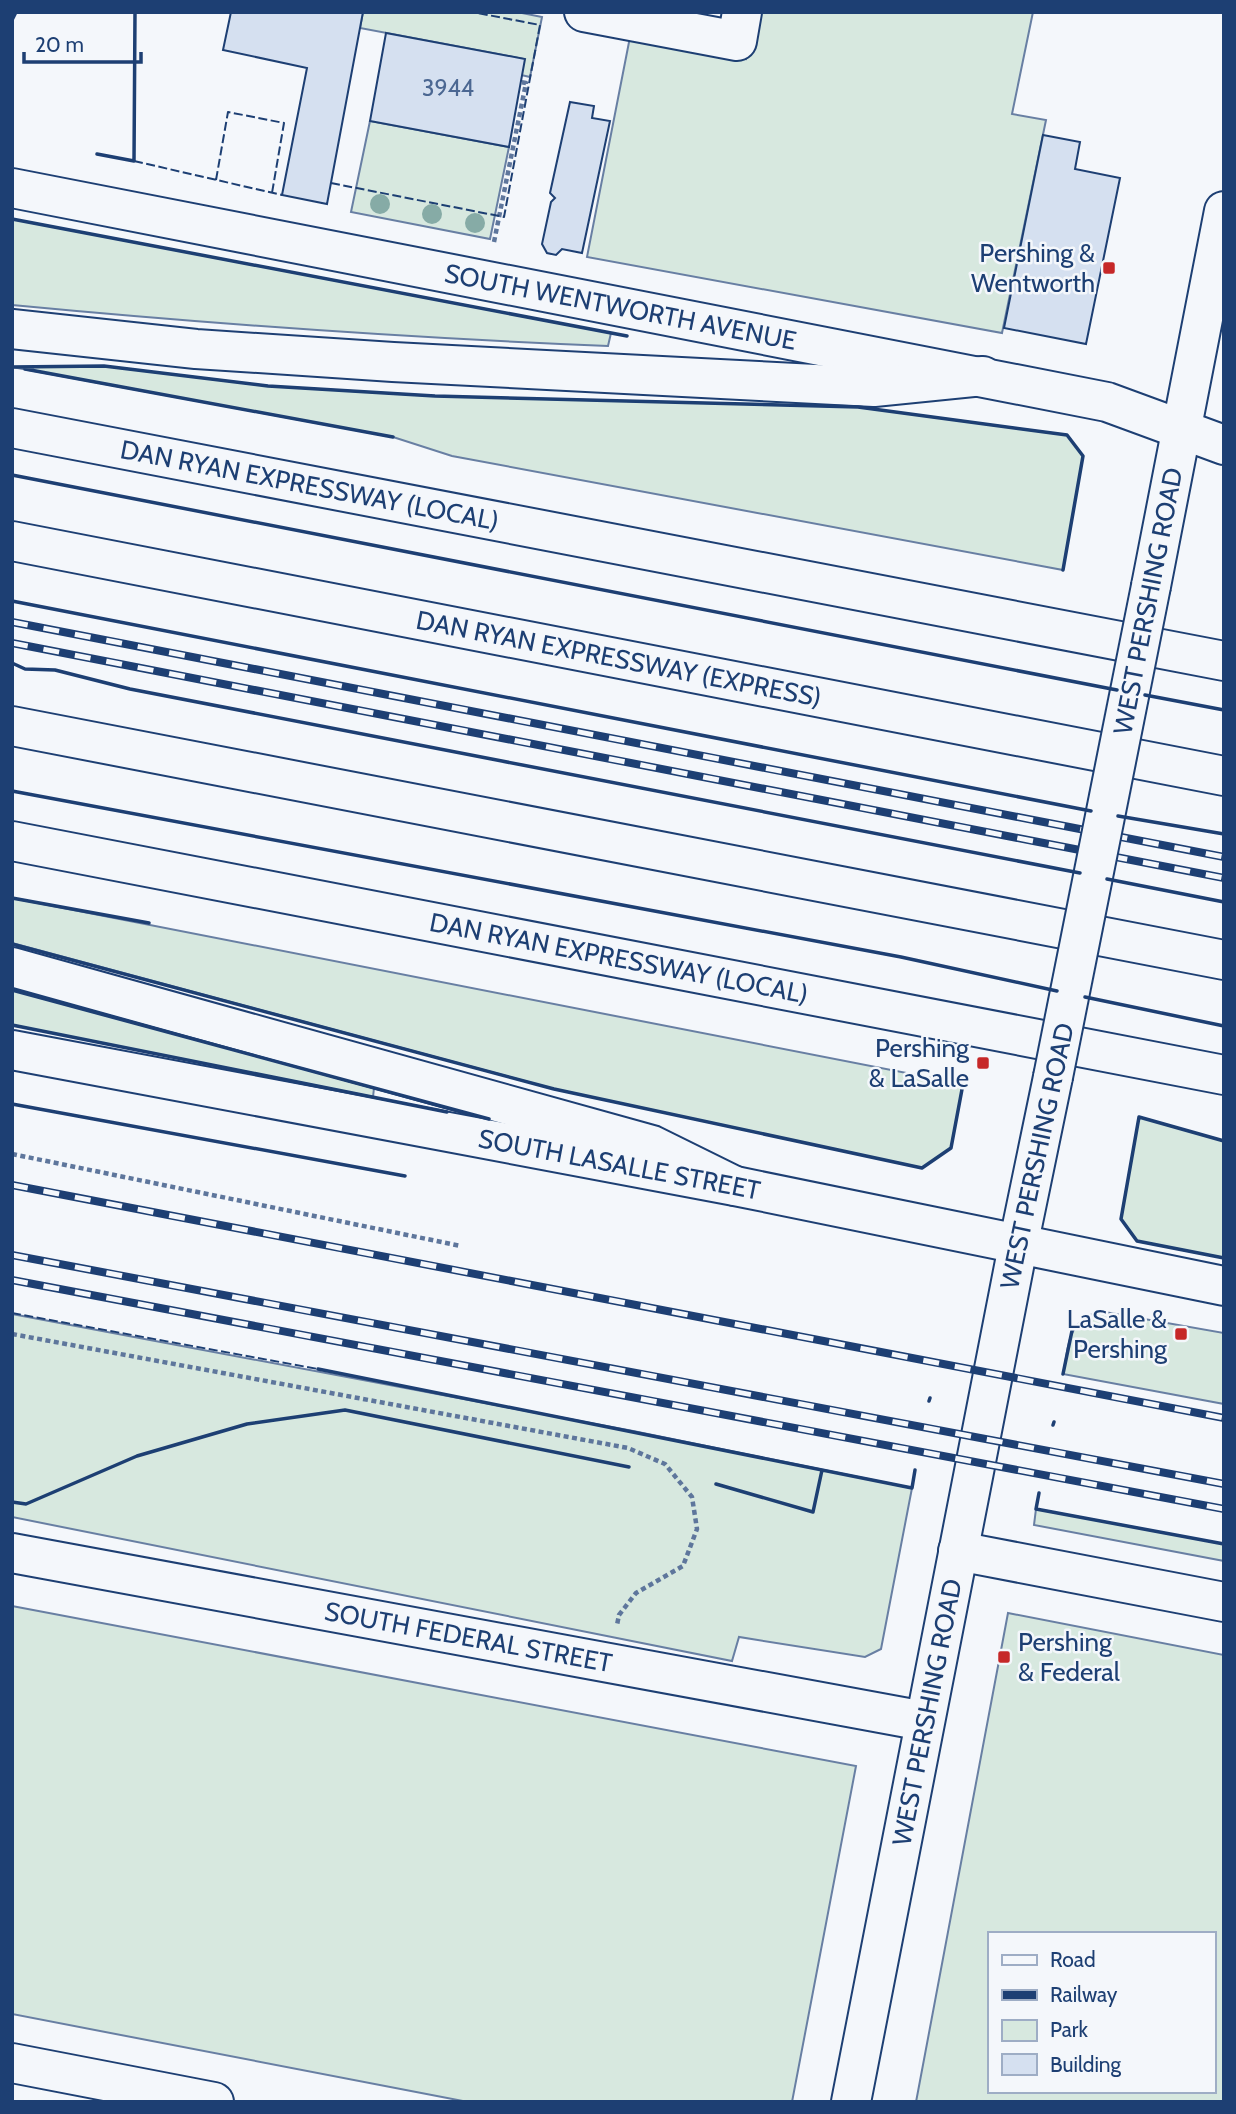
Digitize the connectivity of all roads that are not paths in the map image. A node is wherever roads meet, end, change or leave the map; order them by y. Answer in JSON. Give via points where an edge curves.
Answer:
{"nodes":[{"id":1,"x":584,"y":12,"type":"edge"},
{"id":2,"x":742,"y":12,"type":"edge"},
{"id":3,"x":12,"y":188,"type":"edge"},
{"id":4,"x":1224,"y":211,"type":"edge"},
{"id":5,"x":12,"y":330,"type":"edge"},
{"id":6,"x":983,"y":376,"type":"junction"},
{"id":7,"x":12,"y":428,"type":"edge"},
{"id":8,"x":1182,"y":429,"type":"junction"},
{"id":9,"x":1224,"y":445,"type":"edge"},
{"id":10,"x":12,"y":541,"type":"edge"},
{"id":11,"x":1224,"y":661,"type":"edge"},
{"id":12,"x":12,"y":726,"type":"edge"},
{"id":13,"x":1224,"y":776,"type":"edge"},
{"id":14,"x":12,"y":841,"type":"edge"},
{"id":15,"x":1224,"y":960,"type":"edge"},
{"id":16,"x":12,"y":967,"type":"edge"},
{"id":17,"x":12,"y":1050,"type":"edge"},
{"id":18,"x":1177,"y":1066,"type":"junction"},
{"id":19,"x":1224,"y":1075,"type":"edge"},
{"id":20,"x":1224,"y":1088,"type":"edge"},
{"id":21,"x":735,"y":1186,"type":"junction"},
{"id":22,"x":1018,"y":1246,"type":"junction"},
{"id":23,"x":1224,"y":1286,"type":"edge"},
{"id":24,"x":958,"y":1551,"type":"junction"},
{"id":25,"x":12,"y":1553,"type":"edge"},
{"id":26,"x":1224,"y":1602,"type":"edge"},
{"id":27,"x":924,"y":1721,"type":"junction"},
{"id":28,"x":12,"y":2063,"type":"edge"},
{"id":29,"x":214,"y":2102,"type":"edge"},
{"id":30,"x":851,"y":2102,"type":"edge"}],
"edges":[{"from":1,"to":2,"type":"main road","via":[[737,41]]},
{"from":3,"to":6,"type":"main road","name":"SOUTH WENTWORTH AVENUE"},
{"from":4,"to":8,"type":"main road","name":"WEST PERSHING ROAD"},
{"from":5,"to":6,"type":"main road","via":[[196,349],[874,387]]},
{"from":6,"to":8,"type":"main road","name":"SOUTH WENTWORTH AVENUE","via":[[1107,402]]},
{"from":7,"to":11,"type":"main road","name":"DAN RYAN EXPRESSWAY (LOCAL)"},
{"from":8,"to":9,"type":"main road","name":"SOUTH WENTWORTH AVENUE"},
{"from":8,"to":22,"type":"main road","name":"WEST PERSHING ROAD","bridge":true},
{"from":10,"to":13,"type":"main road","name":"DAN RYAN EXPRESSWAY (EXPRESS)"},
{"from":12,"to":15,"type":"main road"},
{"from":14,"to":18,"type":"main road","name":"DAN RYAN EXPRESSWAY (LOCAL)"},
{"from":16,"to":21,"type":"main road","via":[[652,1145]]},
{"from":17,"to":21,"type":"main road","name":"SOUTH LASALLE STREET"},
{"from":18,"to":19,"type":"main road","name":"DAN RYAN EXPRESSWAY (LOCAL)"},
{"from":18,"to":20,"type":"main road"},
{"from":21,"to":22,"type":"main road","name":"SOUTH LASALLE STREET"},
{"from":22,"to":23,"type":"main road","name":"SOUTH LASALLE STREET"},
{"from":22,"to":24,"type":"main road","name":"WEST PERSHING ROAD"},
{"from":24,"to":26,"type":"main road"},
{"from":24,"to":27,"type":"main road","name":"WEST PERSHING ROAD"},
{"from":25,"to":27,"type":"main road","name":"SOUTH FEDERAL STREET"},
{"from":27,"to":30,"type":"main road","name":"WEST PERSHING ROAD"},
{"from":28,"to":29,"type":"main road"}]}
